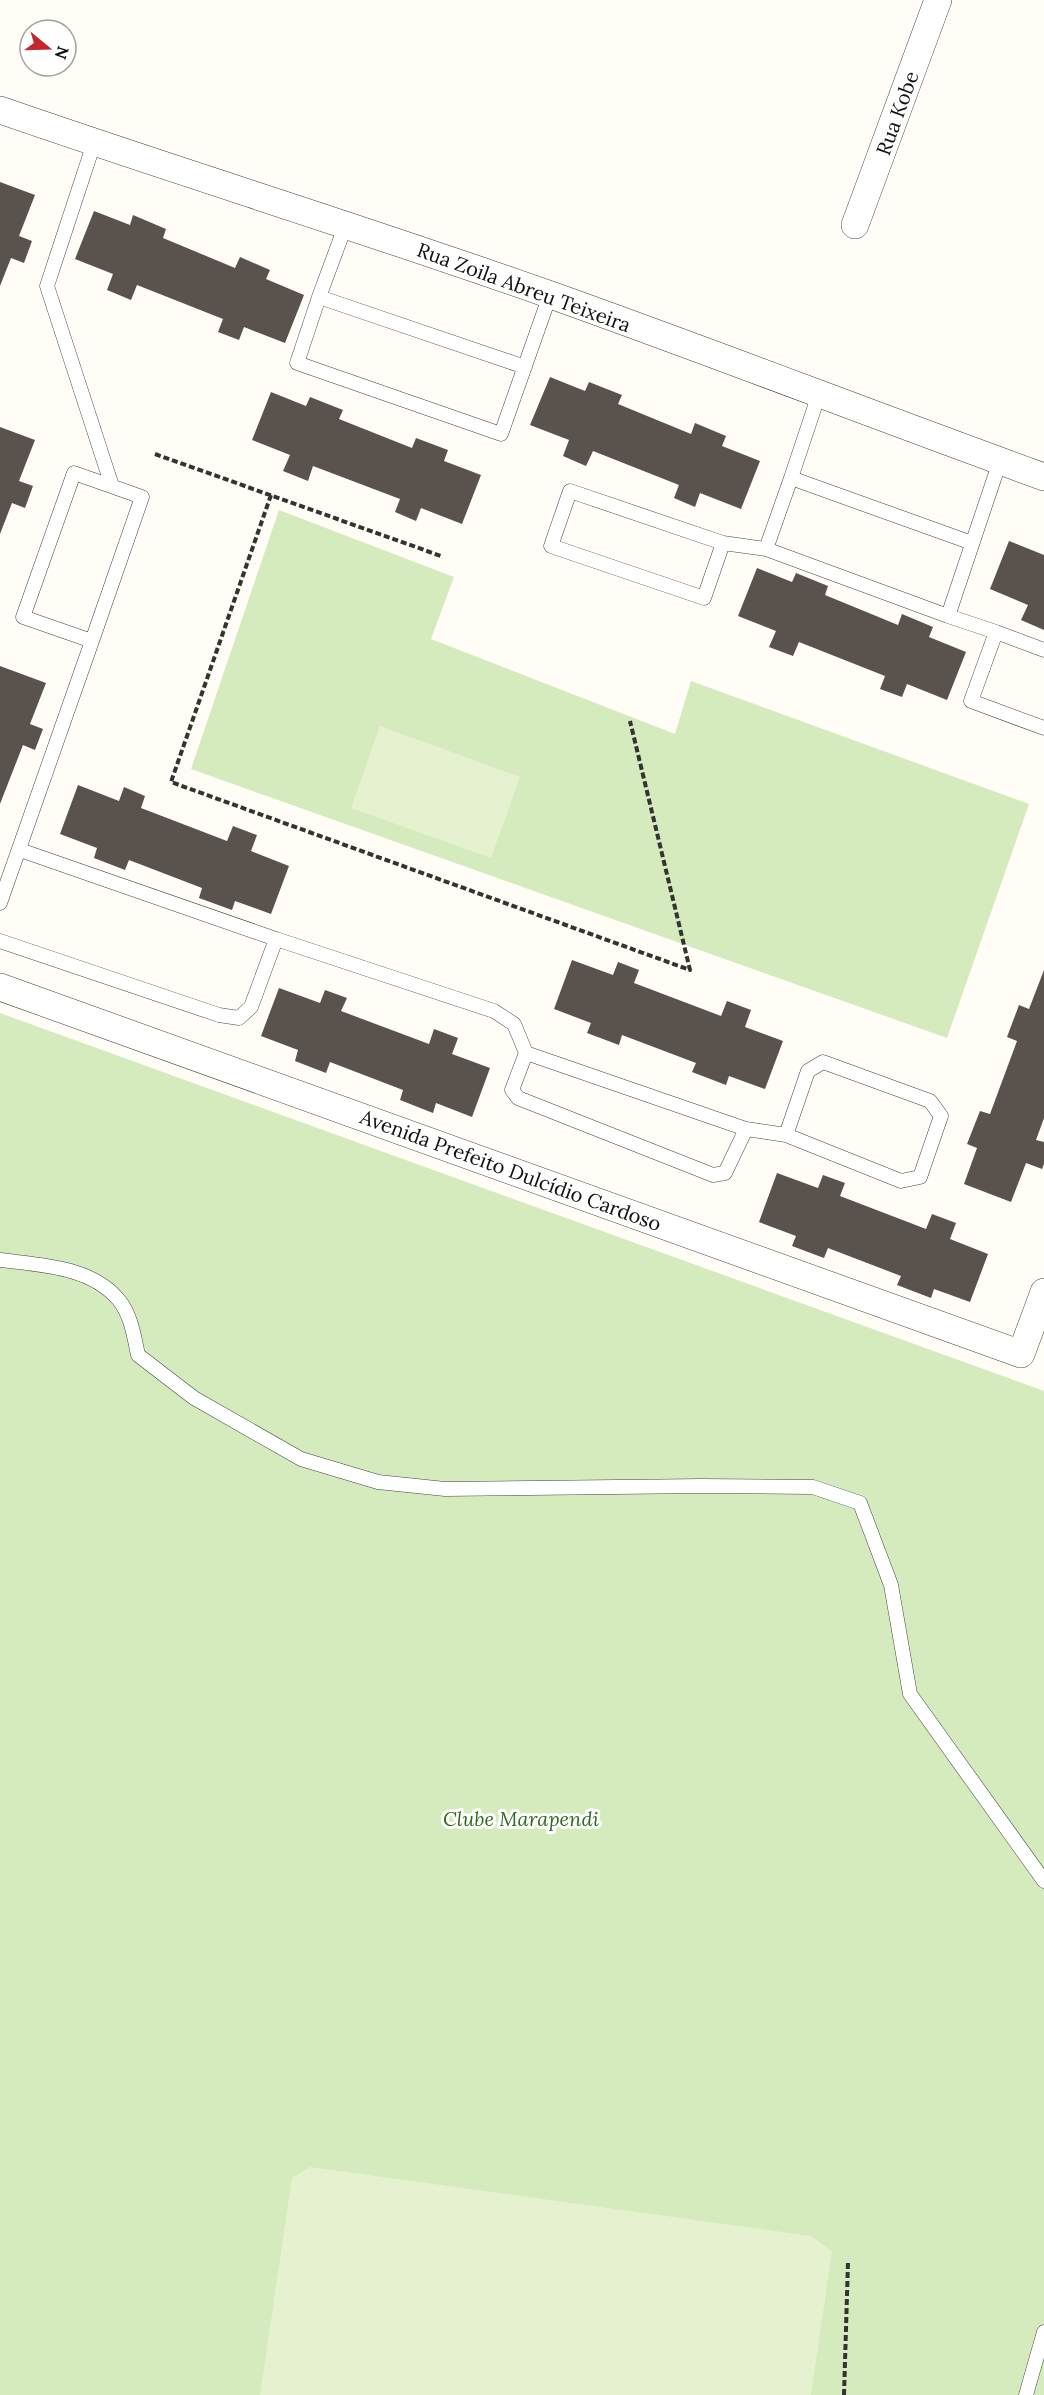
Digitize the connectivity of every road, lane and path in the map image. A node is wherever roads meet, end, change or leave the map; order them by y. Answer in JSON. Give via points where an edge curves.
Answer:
{"nodes":[{"id":1,"x":938,"y":0,"type":"edge"},
{"id":2,"x":0,"y":110,"type":"edge"},
{"id":3,"x":94,"y":143,"type":"junction"},
{"id":4,"x":346,"y":224,"type":"junction"},
{"id":5,"x":855,"y":225,"type":"dead end"},
{"id":6,"x":550,"y":295,"type":"junction"},
{"id":7,"x":319,"y":297,"type":"junction"},
{"id":8,"x":525,"y":367,"type":"junction"},
{"id":9,"x":819,"y":394,"type":"junction"},
{"id":10,"x":155,"y":454,"type":"dead end"},
{"id":11,"x":1000,"y":461,"type":"junction"},
{"id":12,"x":1044,"y":477,"type":"edge"},
{"id":13,"x":791,"y":478,"type":"junction"},
{"id":14,"x":112,"y":486,"type":"junction"},
{"id":15,"x":271,"y":495,"type":"junction"},
{"id":16,"x":723,"y":543,"type":"junction"},
{"id":17,"x":972,"y":543,"type":"junction"},
{"id":18,"x":766,"y":549,"type":"junction"},
{"id":19,"x":441,"y":556,"type":"dead end"},
{"id":20,"x":948,"y":616,"type":"junction"},
{"id":21,"x":996,"y":632,"type":"junction"},
{"id":22,"x":92,"y":641,"type":"junction"},
{"id":23,"x":1044,"y":650,"type":"edge"},
{"id":24,"x":630,"y":721,"type":"dead end"},
{"id":25,"x":1044,"y":728,"type":"edge"},
{"id":26,"x":20,"y":849,"type":"junction"},
{"id":27,"x":0,"y":903,"type":"edge"},
{"id":28,"x":276,"y":939,"type":"junction"},
{"id":29,"x":0,"y":941,"type":"edge"},
{"id":30,"x":0,"y":987,"type":"edge"},
{"id":31,"x":526,"y":1053,"type":"junction"},
{"id":32,"x":746,"y":1129,"type":"junction"},
{"id":33,"x":786,"y":1135,"type":"junction"},
{"id":34,"x":0,"y":1260,"type":"edge"},
{"id":35,"x":1044,"y":1292,"type":"edge"},
{"id":36,"x":1044,"y":1881,"type":"edge"},
{"id":37,"x":848,"y":2262,"type":"dead end"},
{"id":38,"x":1044,"y":2332,"type":"edge"},
{"id":39,"x":844,"y":2395,"type":"edge"},
{"id":40,"x":1026,"y":2395,"type":"edge"}],
"edges":[{"from":1,"to":5,"type":"street","name":"Rua Kobe"},
{"from":2,"to":3,"type":"street","name":"Rua Zoila Abreu Teixeira"},
{"from":3,"to":4,"type":"street","name":"Rua Zoila Abreu Teixeira"},
{"from":3,"to":14,"type":"lane","via":[[46,286]]},
{"from":4,"to":6,"type":"street","name":"Rua Zoila Abreu Teixeira"},
{"from":4,"to":7,"type":"lane"},
{"from":6,"to":8,"type":"lane"},
{"from":6,"to":9,"type":"street","name":"Rua Zoila Abreu Teixeira"},
{"from":7,"to":8,"type":"lane"},
{"from":7,"to":8,"type":"lane","via":[[297,363],[501,434]]},
{"from":9,"to":11,"type":"street","name":"Rua Zoila Abreu Teixeira"},
{"from":9,"to":13,"type":"lane"},
{"from":10,"to":15,"type":"path"},
{"from":11,"to":12,"type":"street","name":"Rua Zoila Abreu Teixeira"},
{"from":11,"to":17,"type":"lane"},
{"from":13,"to":17,"type":"lane"},
{"from":13,"to":18,"type":"lane"},
{"from":14,"to":22,"type":"lane","via":[[142,497]]},
{"from":14,"to":22,"type":"lane","via":[[74,473],[23,617]]},
{"from":15,"to":19,"type":"path"},
{"from":15,"to":24,"type":"path","via":[[171,782],[690,970]]},
{"from":16,"to":16,"type":"lane","via":[[570,491],[551,546],[704,598]]},
{"from":16,"to":18,"type":"lane"},
{"from":17,"to":20,"type":"lane"},
{"from":18,"to":20,"type":"lane"},
{"from":20,"to":21,"type":"lane"},
{"from":21,"to":23,"type":"lane"},
{"from":21,"to":25,"type":"lane","via":[[970,701]]},
{"from":22,"to":26,"type":"lane"},
{"from":26,"to":27,"type":"lane"},
{"from":26,"to":28,"type":"lane"},
{"from":28,"to":29,"type":"lane","via":[[251,1007],[239,1018],[219,1016]]},
{"from":28,"to":31,"type":"lane","via":[[494,1011],[514,1024]]},
{"from":30,"to":35,"type":"street","name":"Avenida Prefeito Dulcídio Cardoso","via":[[1021,1354]]},
{"from":31,"to":32,"type":"lane"},
{"from":31,"to":32,"type":"lane","via":[[512,1090],[518,1098],[713,1175],[725,1173]]},
{"from":32,"to":33,"type":"lane"},
{"from":33,"to":33,"type":"lane","via":[[901,1181],[920,1178],[941,1116],[930,1101],[823,1062],[808,1071]]},
{"from":34,"to":36,"type":"lane","via":[[60,1267],[95,1281],[118,1298],[131,1322],[138,1355],[194,1398],[300,1459],[378,1482],[456,1489],[813,1487],[860,1503],[891,1585],[910,1694]]},
{"from":37,"to":39,"type":"path"},
{"from":38,"to":40,"type":"lane"}]}
